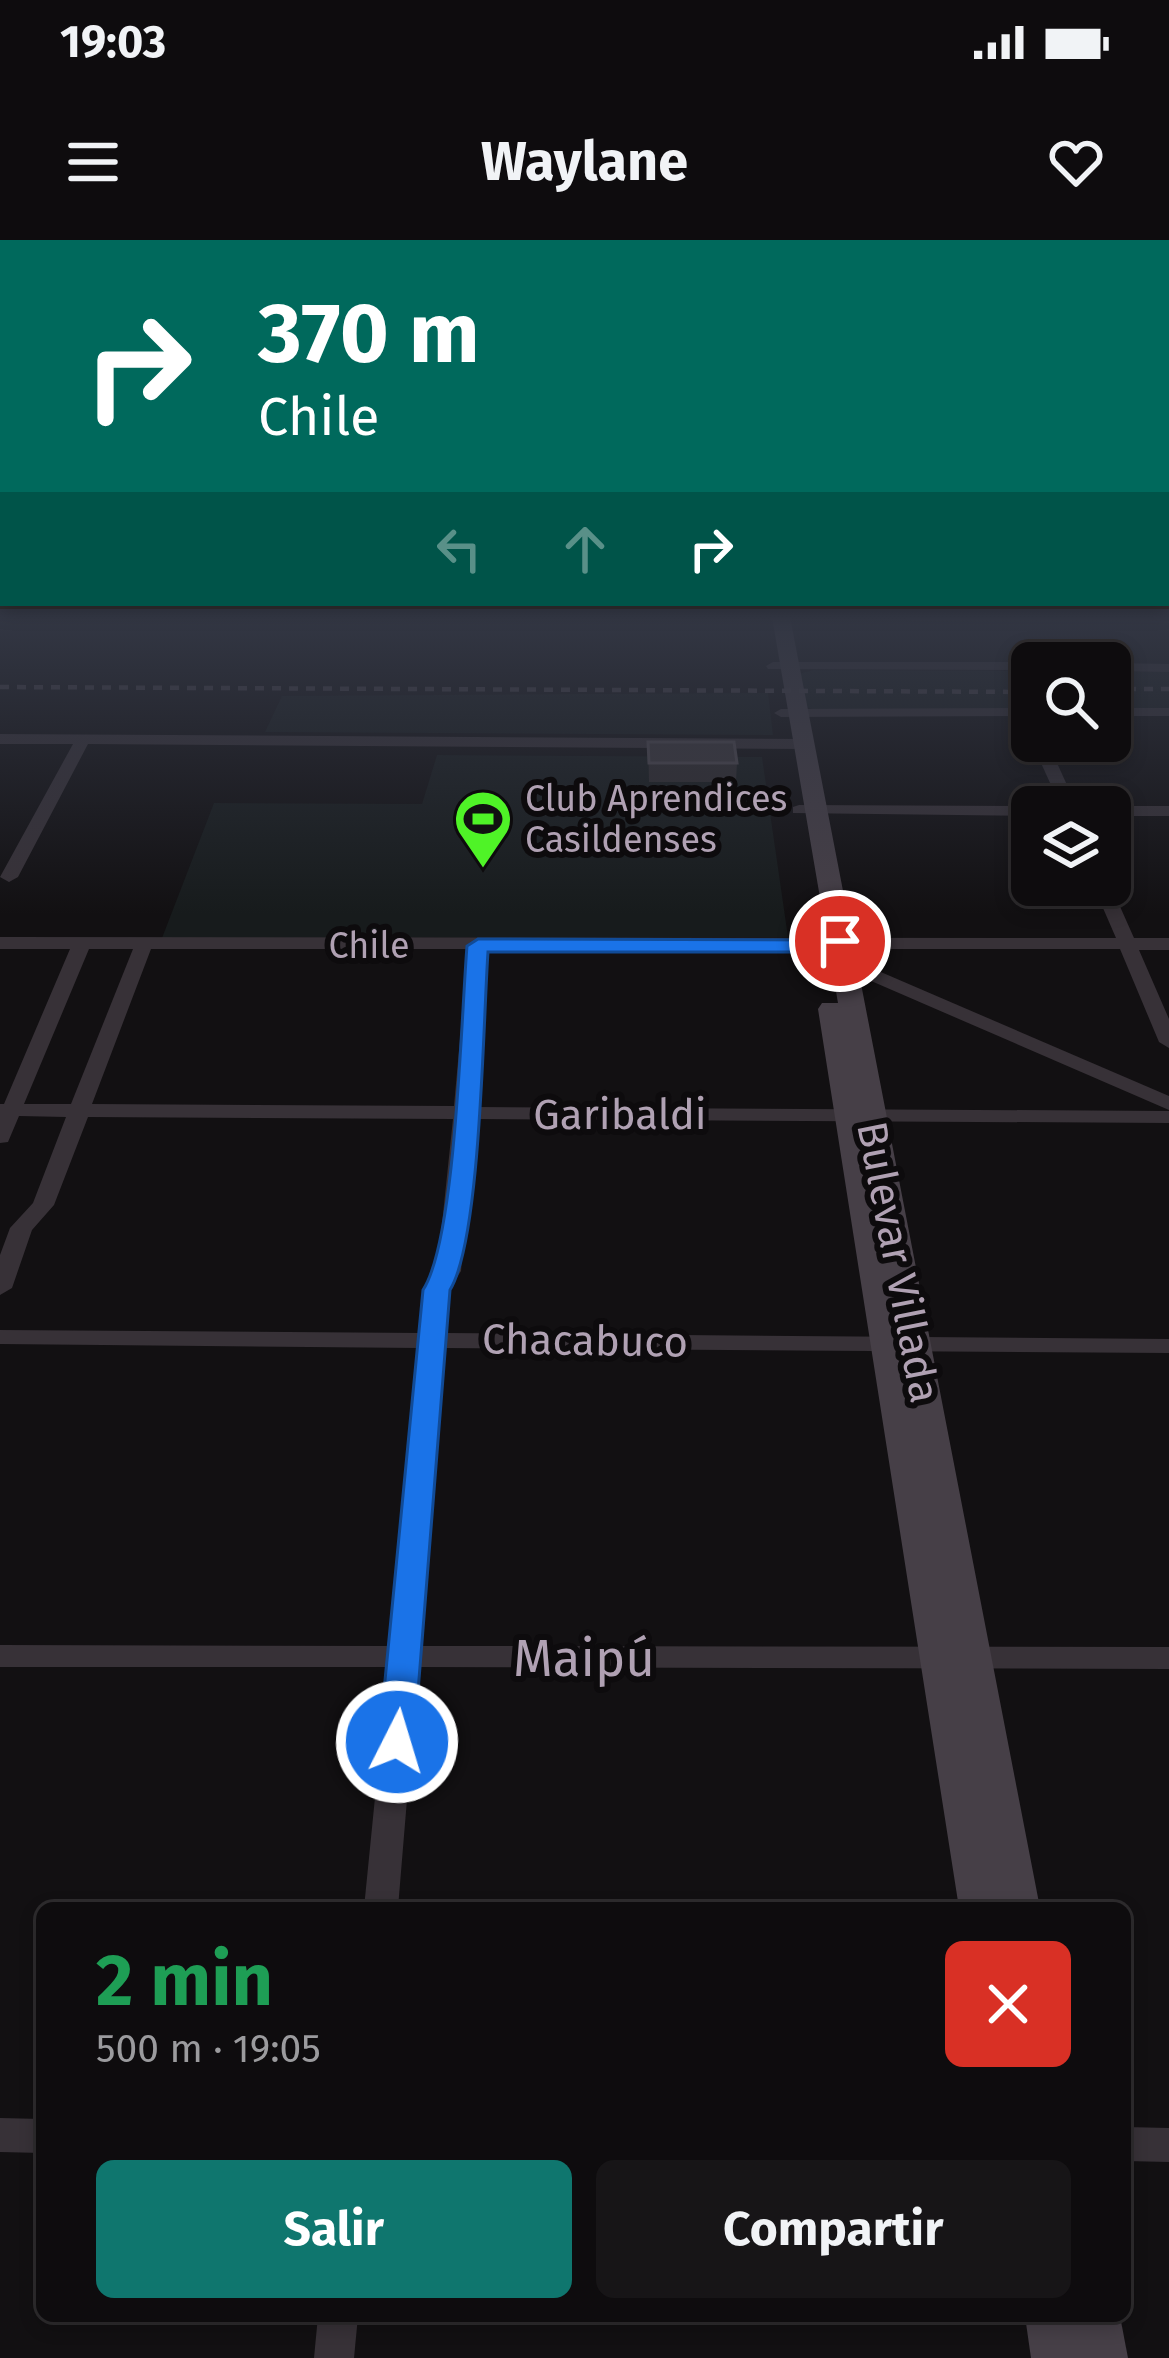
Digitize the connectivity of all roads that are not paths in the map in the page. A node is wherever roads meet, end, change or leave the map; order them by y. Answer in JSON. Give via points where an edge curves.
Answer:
{"nodes":[{"id":1,"x":790,"y":716,"type":"edge"},
{"id":2,"x":1011,"y":717,"type":"edge"},
{"id":3,"x":793,"y":732,"type":"junction"},
{"id":4,"x":0,"y":737,"type":"edge"},
{"id":5,"x":83,"y":740,"type":"junction"},
{"id":6,"x":807,"y":810,"type":"junction"},
{"id":7,"x":1011,"y":811,"type":"edge"},
{"id":8,"x":1131,"y":811,"type":"edge"},
{"id":9,"x":1169,"y":812,"type":"edge"},
{"id":10,"x":9,"y":877,"type":"dead end"},
{"id":11,"x":1111,"y":906,"type":"edge"},
{"id":12,"x":0,"y":943,"type":"edge"},
{"id":13,"x":82,"y":943,"type":"junction"},
{"id":14,"x":144,"y":944,"type":"junction"},
{"id":15,"x":1127,"y":944,"type":"junction"},
{"id":16,"x":1169,"y":944,"type":"edge"},
{"id":17,"x":478,"y":946,"type":"junction"},
{"id":18,"x":833,"y":951,"type":"junction"},
{"id":19,"x":1169,"y":1042,"type":"edge"},
{"id":20,"x":1169,"y":1104,"type":"edge"},
{"id":21,"x":6,"y":1110,"type":"edge"},
{"id":22,"x":78,"y":1112,"type":"junction"},
{"id":23,"x":462,"y":1113,"type":"junction"},
{"id":24,"x":859,"y":1115,"type":"junction"},
{"id":25,"x":1169,"y":1118,"type":"edge"},
{"id":26,"x":0,"y":1136,"type":"edge"},
{"id":27,"x":0,"y":1288,"type":"edge"},
{"id":28,"x":0,"y":1337,"type":"edge"},
{"id":29,"x":434,"y":1338,"type":"junction"},
{"id":30,"x":901,"y":1343,"type":"junction"},
{"id":31,"x":1169,"y":1346,"type":"edge"},
{"id":32,"x":0,"y":1655,"type":"edge"},
{"id":33,"x":956,"y":1657,"type":"junction"},
{"id":34,"x":405,"y":1658,"type":"junction"},
{"id":35,"x":1169,"y":1658,"type":"edge"},
{"id":36,"x":382,"y":1902,"type":"edge"},
{"id":37,"x":981,"y":1902,"type":"edge"},
{"id":38,"x":1016,"y":1902,"type":"edge"},
{"id":39,"x":0,"y":2135,"type":"edge"},
{"id":40,"x":36,"y":2136,"type":"edge"},
{"id":41,"x":1131,"y":2144,"type":"edge"},
{"id":42,"x":1169,"y":2144,"type":"edge"},
{"id":43,"x":337,"y":2322,"type":"edge"},
{"id":44,"x":1053,"y":2322,"type":"edge"},
{"id":45,"x":1094,"y":2322,"type":"edge"},
{"id":46,"x":334,"y":2358,"type":"edge"},
{"id":47,"x":1059,"y":2358,"type":"edge"},
{"id":48,"x":1100,"y":2358,"type":"edge"}],
"edges":[{"from":1,"to":3,"type":"main road","name":"Bulevar Villada"},
{"from":2,"to":3,"type":"street"},
{"from":3,"to":4,"type":"street"},
{"from":3,"to":5,"type":"street"},
{"from":3,"to":6,"type":"main road","name":"Bulevar Villada"},
{"from":4,"to":5,"type":"street"},
{"from":5,"to":10,"type":"street"},
{"from":6,"to":7,"type":"street"},
{"from":6,"to":18,"type":"main road","name":"Bulevar Villada"},
{"from":8,"to":9,"type":"street"},
{"from":11,"to":15,"type":"street"},
{"from":12,"to":13,"type":"street","name":"Chile"},
{"from":13,"to":14,"type":"street","name":"Chile"},
{"from":13,"to":21,"type":"street"},
{"from":14,"to":17,"type":"street","name":"Chile"},
{"from":14,"to":22,"type":"street"},
{"from":15,"to":16,"type":"street","name":"Chile"},
{"from":15,"to":18,"type":"street","name":"Chile"},
{"from":15,"to":19,"type":"street"},
{"from":17,"to":18,"type":"street","name":"Chile"},
{"from":17,"to":23,"type":"street"},
{"from":18,"to":20,"type":"street"},
{"from":18,"to":24,"type":"main road","name":"Bulevar Villada"},
{"from":21,"to":22,"type":"street","name":"Garibaldi"},
{"from":21,"to":26,"type":"street"},
{"from":22,"to":23,"type":"street","name":"Garibaldi"},
{"from":22,"to":27,"type":"street"},
{"from":23,"to":24,"type":"street","name":"Garibaldi"},
{"from":23,"to":29,"type":"street","via":[[449,1271],[437,1290]]},
{"from":24,"to":25,"type":"street","name":"Garibaldi"},
{"from":24,"to":30,"type":"main road","name":"Bulevar Villada"},
{"from":28,"to":29,"type":"street","name":"Chacabuco"},
{"from":29,"to":30,"type":"street","name":"Chacabuco"},
{"from":29,"to":34,"type":"street"},
{"from":30,"to":31,"type":"street","name":"Chacabuco"},
{"from":30,"to":33,"type":"main road","name":"Bulevar Villada"},
{"from":32,"to":34,"type":"street","name":"Maipú"},
{"from":33,"to":34,"type":"street","name":"Maipú"},
{"from":33,"to":35,"type":"street","name":"Maipú"},
{"from":33,"to":37,"type":"main road","name":"Bulevar Villada"},
{"from":33,"to":38,"type":"main road","name":"Bulevar Villada"},
{"from":34,"to":36,"type":"street"},
{"from":39,"to":40,"type":"street"},
{"from":41,"to":42,"type":"street"},
{"from":43,"to":46,"type":"street"},
{"from":44,"to":47,"type":"main road"},
{"from":45,"to":48,"type":"main road"}]}
